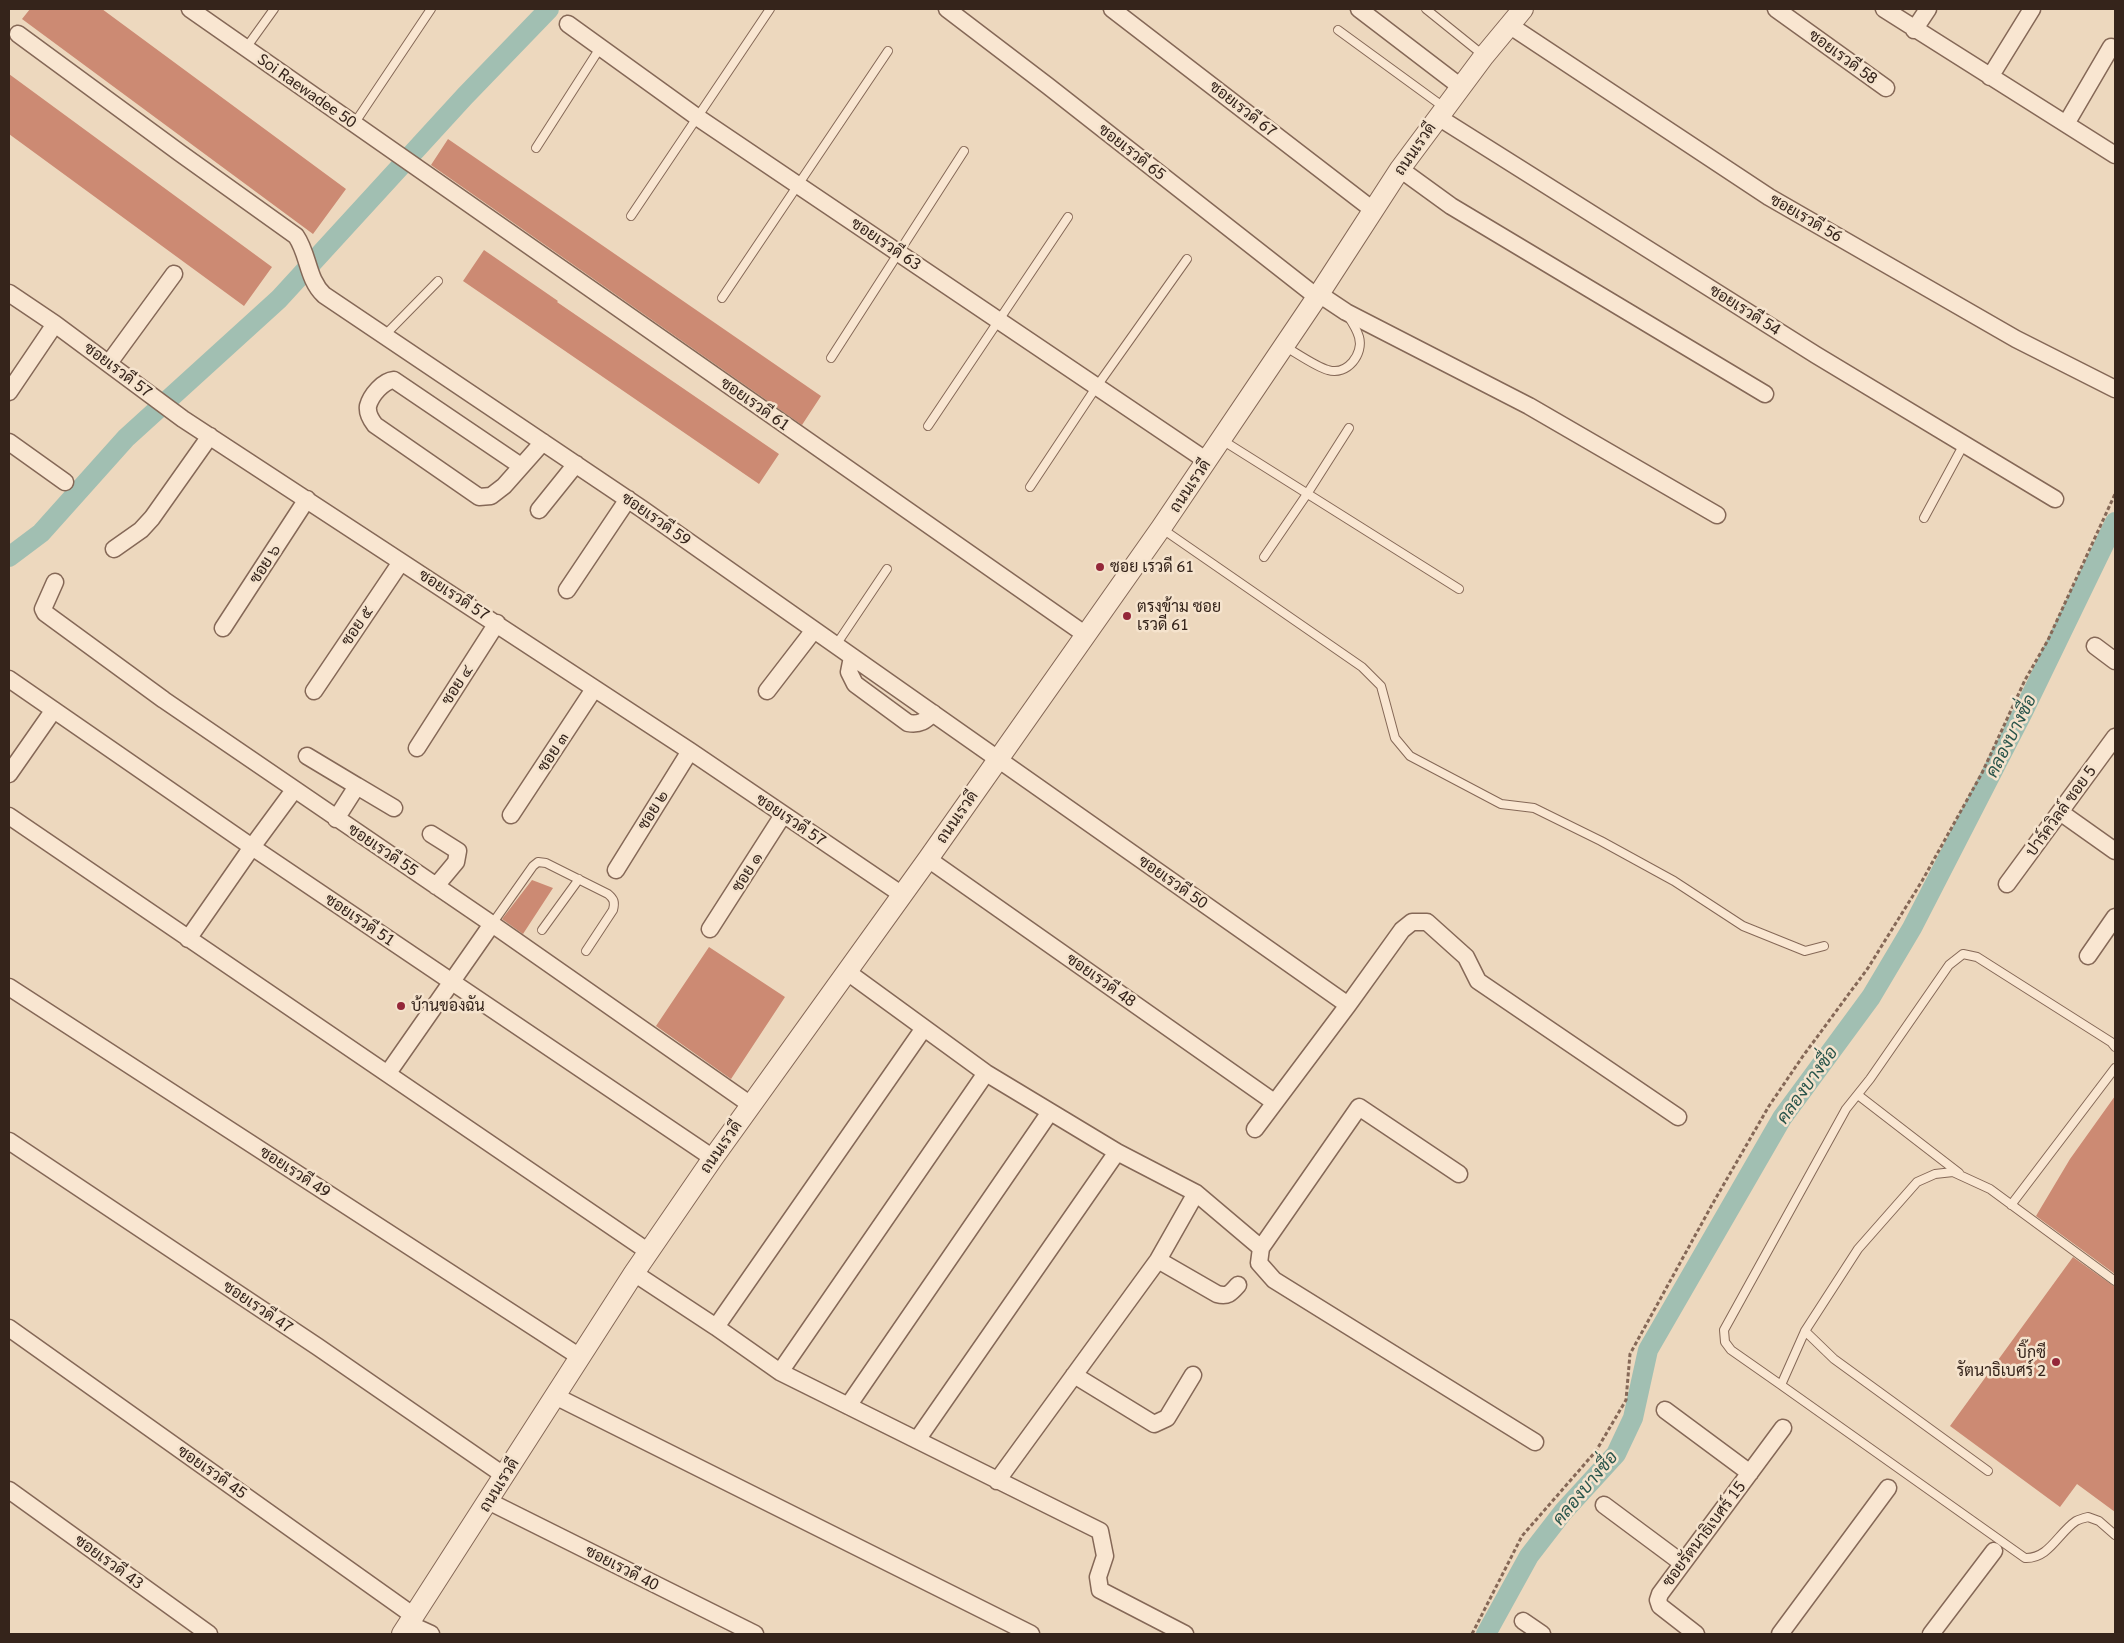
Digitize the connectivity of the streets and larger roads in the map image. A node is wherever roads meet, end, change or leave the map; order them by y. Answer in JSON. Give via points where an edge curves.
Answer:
{"nodes":[{"id":1,"x":190,"y":9,"type":"edge"},
{"id":2,"x":947,"y":9,"type":"edge"},
{"id":3,"x":1112,"y":9,"type":"edge"},
{"id":4,"x":1359,"y":9,"type":"edge"},
{"id":5,"x":1523,"y":9,"type":"edge"},
{"id":6,"x":1776,"y":9,"type":"edge"},
{"id":7,"x":1884,"y":9,"type":"edge"},
{"id":8,"x":1928,"y":9,"type":"edge"},
{"id":9,"x":2032,"y":9,"type":"edge"},
{"id":10,"x":568,"y":24,"type":"dead end"},
{"id":11,"x":1509,"y":25,"type":"junction"},
{"id":12,"x":1914,"y":30,"type":"junction"},
{"id":13,"x":18,"y":34,"type":"dead end"},
{"id":14,"x":2111,"y":48,"type":"dead end"},
{"id":15,"x":1990,"y":77,"type":"junction"},
{"id":16,"x":1461,"y":87,"type":"junction"},
{"id":17,"x":1886,"y":88,"type":"dead end"},
{"id":18,"x":1441,"y":112,"type":"junction"},
{"id":19,"x":2066,"y":124,"type":"junction"},
{"id":20,"x":2115,"y":155,"type":"edge"},
{"id":21,"x":1400,"y":169,"type":"junction"},
{"id":22,"x":425,"y":173,"type":"joint"},
{"id":23,"x":1373,"y":210,"type":"junction"},
{"id":24,"x":174,"y":274,"type":"dead end"},
{"id":25,"x":9,"y":293,"type":"edge"},
{"id":26,"x":1318,"y":296,"type":"junction"},
{"id":27,"x":55,"y":324,"type":"junction"},
{"id":28,"x":110,"y":363,"type":"junction"},
{"id":29,"x":2115,"y":389,"type":"edge"},
{"id":30,"x":9,"y":392,"type":"edge"},
{"id":31,"x":1765,"y":394,"type":"dead end"},
{"id":32,"x":210,"y":436,"type":"junction"},
{"id":33,"x":9,"y":442,"type":"edge"},
{"id":34,"x":543,"y":442,"type":"junction"},
{"id":35,"x":1207,"y":461,"type":"junction"},
{"id":36,"x":576,"y":464,"type":"junction"},
{"id":37,"x":521,"y":466,"type":"junction"},
{"id":38,"x":65,"y":482,"type":"dead end"},
{"id":39,"x":307,"y":499,"type":"junction"},
{"id":40,"x":628,"y":499,"type":"junction"},
{"id":41,"x":2055,"y":499,"type":"dead end"},
{"id":42,"x":538,"y":510,"type":"dead end"},
{"id":43,"x":1716,"y":515,"type":"dead end"},
{"id":44,"x":114,"y":549,"type":"dead end"},
{"id":45,"x":401,"y":562,"type":"junction"},
{"id":46,"x":55,"y":582,"type":"dead end"},
{"id":47,"x":567,"y":590,"type":"dead end"},
{"id":48,"x":497,"y":623,"type":"junction"},
{"id":49,"x":223,"y":628,"type":"dead end"},
{"id":50,"x":814,"y":630,"type":"junction"},
{"id":51,"x":1086,"y":635,"type":"junction"},
{"id":52,"x":2095,"y":646,"type":"dead end"},
{"id":53,"x":852,"y":656,"type":"junction"},
{"id":54,"x":2115,"y":661,"type":"edge"},
{"id":55,"x":9,"y":680,"type":"edge"},
{"id":56,"x":594,"y":689,"type":"junction"},
{"id":57,"x":314,"y":691,"type":"dead end"},
{"id":58,"x":768,"y":691,"type":"dead end"},
{"id":59,"x":53,"y":711,"type":"junction"},
{"id":60,"x":933,"y":713,"type":"junction"},
{"id":61,"x":2115,"y":737,"type":"edge"},
{"id":62,"x":416,"y":748,"type":"dead end"},
{"id":63,"x":690,"y":750,"type":"junction"},
{"id":64,"x":308,"y":756,"type":"dead end"},
{"id":65,"x":998,"y":758,"type":"junction"},
{"id":66,"x":9,"y":774,"type":"edge"},
{"id":67,"x":357,"y":786,"type":"junction"},
{"id":68,"x":294,"y":790,"type":"junction"},
{"id":69,"x":394,"y":808,"type":"dead end"},
{"id":70,"x":2060,"y":812,"type":"junction"},
{"id":71,"x":511,"y":815,"type":"dead end"},
{"id":72,"x":783,"y":815,"type":"junction"},
{"id":73,"x":9,"y":816,"type":"edge"},
{"id":74,"x":336,"y":819,"type":"junction"},
{"id":75,"x":431,"y":834,"type":"dead end"},
{"id":76,"x":252,"y":847,"type":"junction"},
{"id":77,"x":2115,"y":851,"type":"edge"},
{"id":78,"x":928,"y":859,"type":"junction"},
{"id":79,"x":616,"y":870,"type":"dead end"},
{"id":80,"x":2008,"y":884,"type":"dead end"},
{"id":81,"x":436,"y":886,"type":"junction"},
{"id":82,"x":901,"y":894,"type":"junction"},
{"id":83,"x":2115,"y":917,"type":"edge"},
{"id":84,"x":492,"y":924,"type":"junction"},
{"id":85,"x":710,"y":929,"type":"dead end"},
{"id":86,"x":188,"y":939,"type":"junction"},
{"id":87,"x":2088,"y":956,"type":"dead end"},
{"id":88,"x":846,"y":971,"type":"junction"},
{"id":89,"x":450,"y":982,"type":"junction"},
{"id":90,"x":9,"y":987,"type":"edge"},
{"id":91,"x":1348,"y":1005,"type":"junction"},
{"id":92,"x":924,"y":1028,"type":"junction"},
{"id":93,"x":388,"y":1073,"type":"junction"},
{"id":94,"x":986,"y":1073,"type":"junction"},
{"id":95,"x":1274,"y":1102,"type":"junction"},
{"id":96,"x":751,"y":1105,"type":"junction"},
{"id":97,"x":1050,"y":1112,"type":"junction"},
{"id":98,"x":1678,"y":1117,"type":"dead end"},
{"id":99,"x":1255,"y":1129,"type":"dead end"},
{"id":100,"x":9,"y":1141,"type":"edge"},
{"id":101,"x":1117,"y":1152,"type":"junction"},
{"id":102,"x":713,"y":1158,"type":"junction"},
{"id":103,"x":1459,"y":1174,"type":"dead end"},
{"id":104,"x":1196,"y":1193,"type":"junction"},
{"id":105,"x":1261,"y":1248,"type":"junction"},
{"id":106,"x":648,"y":1252,"type":"junction"},
{"id":107,"x":1158,"y":1260,"type":"junction"},
{"id":108,"x":634,"y":1274,"type":"junction"},
{"id":109,"x":1238,"y":1285,"type":"dead end"},
{"id":110,"x":716,"y":1327,"type":"junction"},
{"id":111,"x":9,"y":1328,"type":"edge"},
{"id":112,"x":580,"y":1357,"type":"junction"},
{"id":113,"x":780,"y":1372,"type":"junction"},
{"id":114,"x":1074,"y":1375,"type":"junction"},
{"id":115,"x":1193,"y":1375,"type":"dead end"},
{"id":116,"x":555,"y":1396,"type":"junction"},
{"id":117,"x":848,"y":1406,"type":"junction"},
{"id":118,"x":1665,"y":1410,"type":"dead end"},
{"id":119,"x":1783,"y":1428,"type":"dead end"},
{"id":120,"x":917,"y":1440,"type":"junction"},
{"id":121,"x":1535,"y":1442,"type":"dead end"},
{"id":122,"x":1750,"y":1473,"type":"junction"},
{"id":123,"x":505,"y":1476,"type":"junction"},
{"id":124,"x":997,"y":1481,"type":"junction"},
{"id":125,"x":1888,"y":1488,"type":"dead end"},
{"id":126,"x":9,"y":1490,"type":"edge"},
{"id":127,"x":488,"y":1501,"type":"junction"},
{"id":128,"x":1604,"y":1505,"type":"dead end"},
{"id":129,"x":1994,"y":1551,"type":"dead end"},
{"id":130,"x":1682,"y":1563,"type":"junction"},
{"id":131,"x":1523,"y":1621,"type":"dead end"},
{"id":132,"x":409,"y":1625,"type":"edge"},
{"id":133,"x":209,"y":1634,"type":"edge"},
{"id":134,"x":431,"y":1634,"type":"edge"},
{"id":135,"x":755,"y":1634,"type":"edge"},
{"id":136,"x":1031,"y":1634,"type":"edge"},
{"id":137,"x":1185,"y":1634,"type":"edge"},
{"id":138,"x":1542,"y":1634,"type":"edge"},
{"id":139,"x":1696,"y":1634,"type":"edge"},
{"id":140,"x":1780,"y":1634,"type":"edge"},
{"id":141,"x":1932,"y":1634,"type":"edge"}],
"edges":[{"from":1,"to":22,"type":"street","name":"Soi Raewadee 50"},
{"from":2,"to":26,"type":"street","name":"ซอยเรวดี 65"},
{"from":3,"to":23,"type":"street","name":"ซอยเรวดี 67"},
{"from":4,"to":16,"type":"street"},
{"from":5,"to":11,"type":"street","name":"ถนนเรวดี"},
{"from":6,"to":17,"type":"street","name":"ซอยเรวดี 58"},
{"from":7,"to":12,"type":"street"},
{"from":8,"to":12,"type":"street"},
{"from":9,"to":15,"type":"street"},
{"from":10,"to":35,"type":"street","name":"ซอยเรวดี 63","via":[[697,117]]},
{"from":11,"to":16,"type":"street","name":"ถนนเรวดี"},
{"from":11,"to":29,"type":"street","name":"ซอยเรวดี 56","via":[[1770,197],[2016,339]]},
{"from":12,"to":15,"type":"street"},
{"from":13,"to":34,"type":"street","name":"ซอยเรวดี 59","via":[[296,236],[314,282],[324,295]]},
{"from":14,"to":19,"type":"street"},
{"from":15,"to":19,"type":"street"},
{"from":16,"to":18,"type":"street","name":"ถนนเรวดี"},
{"from":18,"to":21,"type":"street","name":"ถนนเรวดี"},
{"from":18,"to":41,"type":"street","name":"ซอยเรวดี 54","via":[[1816,355]]},
{"from":19,"to":20,"type":"street"},
{"from":21,"to":23,"type":"street","name":"ถนนเรวดี"},
{"from":21,"to":31,"type":"street","via":[[1451,206]]},
{"from":22,"to":51,"type":"street","name":"ซอยเรวดี 61"},
{"from":23,"to":26,"type":"street","name":"ถนนเรวดี"},
{"from":24,"to":28,"type":"street"},
{"from":25,"to":27,"type":"street","name":"ซอยเรวดี 57"},
{"from":26,"to":35,"type":"street","name":"ถนนเรวดี"},
{"from":26,"to":43,"type":"street","name":"ซอยเรวดี 65","via":[[1530,406]]},
{"from":27,"to":28,"type":"street","name":"ซอยเรวดี 57"},
{"from":27,"to":30,"type":"street"},
{"from":28,"to":32,"type":"street","name":"ซอยเรวดี 57"},
{"from":32,"to":39,"type":"street","name":"ซอยเรวดี 57"},
{"from":32,"to":44,"type":"street","via":[[152,518]]},
{"from":33,"to":38,"type":"street"},
{"from":34,"to":36,"type":"street","name":"ซอยเรวดี 59"},
{"from":34,"to":37,"type":"street"},
{"from":35,"to":51,"type":"street","name":"ถนนเรวดี"},
{"from":36,"to":40,"type":"street","name":"ซอยเรวดี 59"},
{"from":36,"to":42,"type":"street"},
{"from":37,"to":37,"type":"street","via":[[491,496],[479,498],[375,425],[369,417],[368,406],[381,386],[394,380]]},
{"from":39,"to":45,"type":"street","name":"ซอยเรวดี 57"},
{"from":39,"to":49,"type":"street","name":"ซอย ๖"},
{"from":40,"to":47,"type":"street"},
{"from":40,"to":50,"type":"street","name":"ซอยเรวดี 59"},
{"from":45,"to":48,"type":"street","name":"ซอยเรวดี 57"},
{"from":45,"to":57,"type":"street","name":"ซอย ๕"},
{"from":46,"to":68,"type":"street","name":"ซอยเรวดี 55","via":[[42,608],[45,613],[132,678]]},
{"from":48,"to":56,"type":"street","name":"ซอยเรวดี 57"},
{"from":48,"to":62,"type":"street","name":"ซอย ๔"},
{"from":50,"to":53,"type":"street","name":"ซอยเรวดี 59"},
{"from":50,"to":58,"type":"street"},
{"from":51,"to":65,"type":"street","name":"ถนนเรวดี"},
{"from":52,"to":54,"type":"street"},
{"from":53,"to":60,"type":"street","name":"ซอยเรวดี 59"},
{"from":53,"to":60,"type":"street","via":[[849,672],[855,684],[908,723],[922,723]]},
{"from":55,"to":59,"type":"street","name":"ซอยเรวดี 51"},
{"from":56,"to":63,"type":"street","name":"ซอยเรวดี 57"},
{"from":56,"to":71,"type":"street","name":"ซอย ๓"},
{"from":59,"to":66,"type":"street"},
{"from":59,"to":76,"type":"street","name":"ซอยเรวดี 51"},
{"from":60,"to":65,"type":"street","name":"ซอยเรวดี 59"},
{"from":61,"to":70,"type":"street","name":"ปาร์ควิลล์ ซอย 5"},
{"from":63,"to":72,"type":"street","name":"ซอยเรวดี 57"},
{"from":63,"to":79,"type":"street","name":"ซอย ๒"},
{"from":64,"to":67,"type":"street"},
{"from":65,"to":78,"type":"street","name":"ถนนเรวดี"},
{"from":65,"to":91,"type":"street","name":"ซอยเรวดี 50"},
{"from":67,"to":69,"type":"street"},
{"from":67,"to":74,"type":"street"},
{"from":68,"to":74,"type":"street","name":"ซอยเรวดี 55"},
{"from":68,"to":76,"type":"street"},
{"from":70,"to":77,"type":"street"},
{"from":70,"to":80,"type":"street","name":"ปาร์ควิลล์ ซอย 5"},
{"from":72,"to":82,"type":"street","name":"ซอยเรวดี 57"},
{"from":72,"to":85,"type":"street","name":"ซอย ๑"},
{"from":73,"to":86,"type":"street"},
{"from":74,"to":81,"type":"street","name":"ซอยเรวดี 55"},
{"from":75,"to":81,"type":"street","via":[[458,852],[456,862]]},
{"from":76,"to":86,"type":"street"},
{"from":76,"to":89,"type":"street","name":"ซอยเรวดี 51"},
{"from":78,"to":82,"type":"street","name":"ถนนเรวดี"},
{"from":78,"to":95,"type":"street","name":"ซอยเรวดี 48"},
{"from":81,"to":84,"type":"street","name":"ซอยเรวดี 55"},
{"from":82,"to":88,"type":"street","name":"ถนนเรวดี"},
{"from":83,"to":87,"type":"street"},
{"from":84,"to":89,"type":"street"},
{"from":84,"to":96,"type":"street","name":"ซอยเรวดี 55"},
{"from":86,"to":93,"type":"street"},
{"from":88,"to":92,"type":"street"},
{"from":88,"to":96,"type":"street","name":"ถนนเรวดี"},
{"from":89,"to":93,"type":"street"},
{"from":89,"to":102,"type":"street","name":"ซอยเรวดี 51"},
{"from":90,"to":112,"type":"street","name":"ซอยเรวดี 49"},
{"from":91,"to":95,"type":"street"},
{"from":91,"to":98,"type":"street","via":[[1402,930],[1412,922],[1427,922],[1466,957],[1478,980]]},
{"from":92,"to":94,"type":"street"},
{"from":92,"to":110,"type":"street"},
{"from":93,"to":106,"type":"street"},
{"from":94,"to":97,"type":"street"},
{"from":94,"to":113,"type":"street"},
{"from":95,"to":99,"type":"street"},
{"from":96,"to":102,"type":"street","name":"ถนนเรวดี"},
{"from":97,"to":101,"type":"street"},
{"from":97,"to":117,"type":"street"},
{"from":100,"to":123,"type":"street","name":"ซอยเรวดี 47"},
{"from":101,"to":104,"type":"street"},
{"from":101,"to":120,"type":"street"},
{"from":102,"to":106,"type":"street","name":"ถนนเรวดี"},
{"from":103,"to":105,"type":"street","via":[[1359,1107]]},
{"from":104,"to":105,"type":"street"},
{"from":104,"to":107,"type":"street"},
{"from":105,"to":121,"type":"street","via":[[1259,1263],[1274,1280]]},
{"from":106,"to":108,"type":"street","name":"ถนนเรวดี"},
{"from":107,"to":109,"type":"street","via":[[1217,1294],[1230,1294]]},
{"from":107,"to":114,"type":"street"},
{"from":108,"to":110,"type":"street"},
{"from":108,"to":112,"type":"street","name":"ถนนเรวดี"},
{"from":110,"to":113,"type":"street"},
{"from":111,"to":132,"type":"street","name":"ซอยเรวดี 45"},
{"from":112,"to":116,"type":"street","name":"ถนนเรวดี"},
{"from":113,"to":117,"type":"street"},
{"from":114,"to":115,"type":"street","via":[[1154,1424],[1167,1418]]},
{"from":114,"to":124,"type":"street"},
{"from":116,"to":123,"type":"street","name":"ถนนเรวดี"},
{"from":116,"to":136,"type":"street"},
{"from":117,"to":120,"type":"street"},
{"from":118,"to":122,"type":"street"},
{"from":119,"to":122,"type":"street","name":"ซอยรัตนาธิเบศร์ 15"},
{"from":120,"to":124,"type":"street"},
{"from":122,"to":130,"type":"street","name":"ซอยรัตนาธิเบศร์ 15"},
{"from":123,"to":127,"type":"street","name":"ถนนเรวดี"},
{"from":124,"to":137,"type":"street","via":[[1100,1530],[1105,1556],[1098,1577],[1100,1590]]},
{"from":125,"to":140,"type":"street"},
{"from":126,"to":133,"type":"street","name":"ซอยเรวดี 43"},
{"from":127,"to":132,"type":"street","name":"ถนนเรวดี"},
{"from":127,"to":135,"type":"street","name":"ซอยเรวดี 40"},
{"from":128,"to":130,"type":"street"},
{"from":129,"to":141,"type":"street"},
{"from":130,"to":139,"type":"street","name":"ซอยรัตนาธิเบศร์ 15","via":[[1658,1600],[1660,1606]]},
{"from":131,"to":138,"type":"street"},
{"from":132,"to":134,"type":"street","name":"ซอยเรวดี 45"}]}
